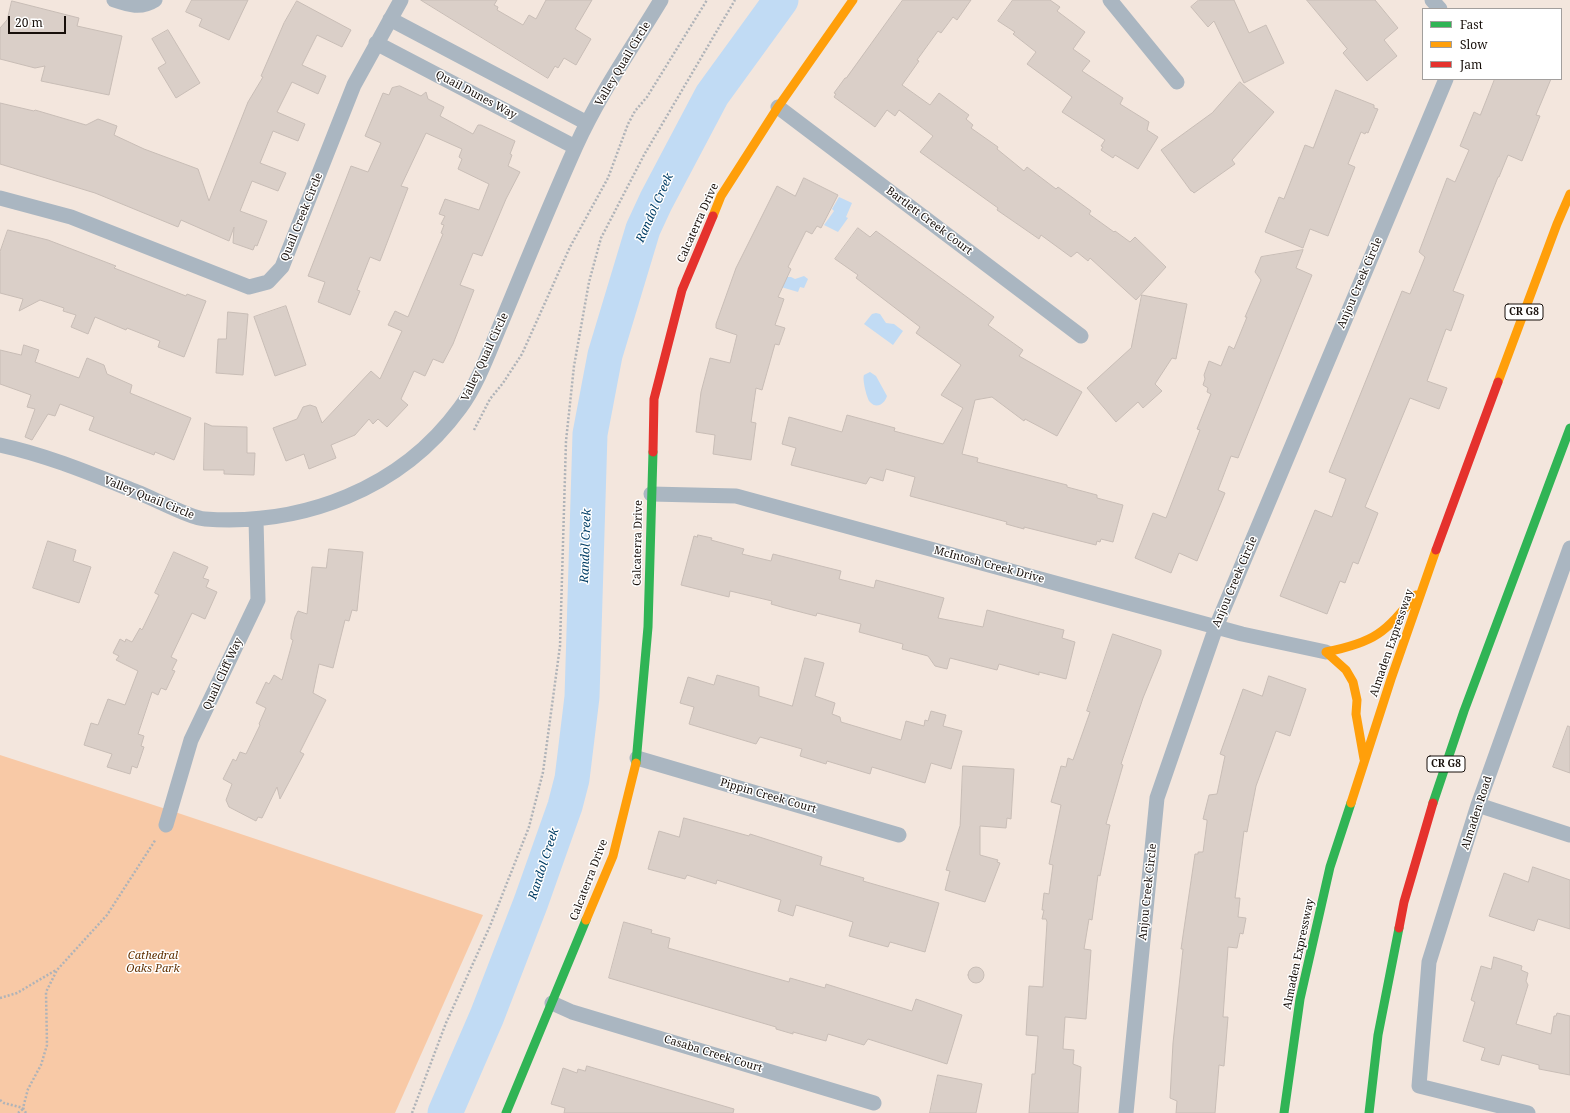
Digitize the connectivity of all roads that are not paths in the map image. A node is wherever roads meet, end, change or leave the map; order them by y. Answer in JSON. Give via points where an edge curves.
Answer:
{"nodes":[{"id":1,"x":114,"y":0,"type":"edge"},
{"id":2,"x":155,"y":0,"type":"edge"},
{"id":3,"x":401,"y":0,"type":"edge"},
{"id":4,"x":661,"y":0,"type":"edge"},
{"id":5,"x":853,"y":0,"type":"edge"},
{"id":6,"x":1110,"y":0,"type":"edge"},
{"id":7,"x":1432,"y":0,"type":"edge"},
{"id":8,"x":1439,"y":8,"type":"edge"},
{"id":9,"x":390,"y":19,"type":"junction"},
{"id":10,"x":376,"y":43,"type":"junction"},
{"id":11,"x":1446,"y":80,"type":"edge"},
{"id":12,"x":1177,"y":82,"type":"dead end"},
{"id":13,"x":778,"y":107,"type":"junction"},
{"id":14,"x":587,"y":123,"type":"junction"},
{"id":15,"x":575,"y":147,"type":"junction"},
{"id":16,"x":1570,"y":194,"type":"edge"},
{"id":17,"x":0,"y":198,"type":"edge"},
{"id":18,"x":1081,"y":336,"type":"dead end"},
{"id":19,"x":1570,"y":428,"type":"edge"},
{"id":20,"x":0,"y":445,"type":"edge"},
{"id":21,"x":651,"y":494,"type":"junction"},
{"id":22,"x":256,"y":520,"type":"junction"},
{"id":23,"x":1570,"y":548,"type":"edge"},
{"id":24,"x":1424,"y":585,"type":"junction"},
{"id":25,"x":1216,"y":627,"type":"junction"},
{"id":26,"x":1326,"y":652,"type":"junction"},
{"id":27,"x":637,"y":758,"type":"junction"},
{"id":28,"x":1365,"y":761,"type":"junction"},
{"id":29,"x":1478,"y":805,"type":"junction"},
{"id":30,"x":166,"y":825,"type":"road end"},
{"id":31,"x":899,"y":834,"type":"dead end"},
{"id":32,"x":1570,"y":835,"type":"edge"},
{"id":33,"x":552,"y":1003,"type":"junction"},
{"id":34,"x":874,"y":1103,"type":"dead end"},
{"id":35,"x":506,"y":1113,"type":"edge"},
{"id":36,"x":1126,"y":1113,"type":"edge"},
{"id":37,"x":1284,"y":1113,"type":"edge"},
{"id":38,"x":1369,"y":1113,"type":"edge"},
{"id":39,"x":1528,"y":1113,"type":"edge"}],
"edges":[{"from":1,"to":2,"type":"street","via":[[132,6],[144,5]]},
{"from":3,"to":9,"type":"street","name":"Quail Creek Circle"},
{"from":4,"to":14,"type":"street","name":"Valley Quail Circle"},
{"from":5,"to":13,"type":"main road","name":"Calcaterra Drive"},
{"from":6,"to":12,"type":"street"},
{"from":7,"to":8,"type":"street"},
{"from":9,"to":10,"type":"street","name":"Quail Creek Circle"},
{"from":9,"to":14,"type":"street"},
{"from":10,"to":15,"type":"street","name":"Quail Dunes Way"},
{"from":10,"to":17,"type":"street","name":"Quail Creek Circle","via":[[354,85],[282,267],[268,282],[249,287],[71,216]]},
{"from":11,"to":25,"type":"street","name":"Anjou Creek Circle"},
{"from":13,"to":18,"type":"street","name":"Bartlett Creek Court"},
{"from":13,"to":21,"type":"main road","name":"Calcaterra Drive","via":[[721,196],[682,290],[654,399]]},
{"from":14,"to":15,"type":"street","name":"Valley Quail Circle"},
{"from":15,"to":22,"type":"street","name":"Valley Quail Circle","via":[[483,364],[462,406],[442,430],[407,463],[350,496],[305,510]]},
{"from":16,"to":24,"type":"main road","name":"Almaden Expressway","number":"CR G8","via":[[1554,231]]},
{"from":19,"to":38,"type":"main road","number":"CR G8","via":[[1464,711],[1406,895],[1378,1035]]},
{"from":20,"to":22,"type":"street","name":"Valley Quail Circle","via":[[36,453],[201,519]]},
{"from":21,"to":25,"type":"street","name":"McIntosh Creek Drive","via":[[736,496]]},
{"from":21,"to":27,"type":"main road","name":"Calcaterra Drive","via":[[648,627]]},
{"from":22,"to":30,"type":"street","name":"Quail Cliff Way","via":[[258,600],[191,740]]},
{"from":23,"to":29,"type":"street","name":"Almaden Road"},
{"from":24,"to":26,"type":"main road","via":[[1378,636],[1364,644]]},
{"from":24,"to":28,"type":"main road","name":"Almaden Expressway","number":"CR G8"},
{"from":25,"to":26,"type":"street","name":"McIntosh Creek Drive"},
{"from":25,"to":36,"type":"street","name":"Anjou Creek Circle","via":[[1157,798]]},
{"from":26,"to":28,"type":"main road","via":[[1346,670],[1353,682]]},
{"from":27,"to":31,"type":"street","name":"Pippin Creek Court"},
{"from":27,"to":33,"type":"main road","name":"Calcaterra Drive","via":[[613,856]]},
{"from":28,"to":37,"type":"main road","name":"Almaden Expressway","number":"CR G8","via":[[1330,867],[1300,999]]},
{"from":29,"to":32,"type":"street"},
{"from":29,"to":39,"type":"street","name":"Almaden Road","via":[[1429,962],[1419,1086]]},
{"from":33,"to":34,"type":"street","name":"Casaba Creek Court","via":[[572,1012]]},
{"from":33,"to":35,"type":"main road","name":"Calcaterra Drive"}]}
